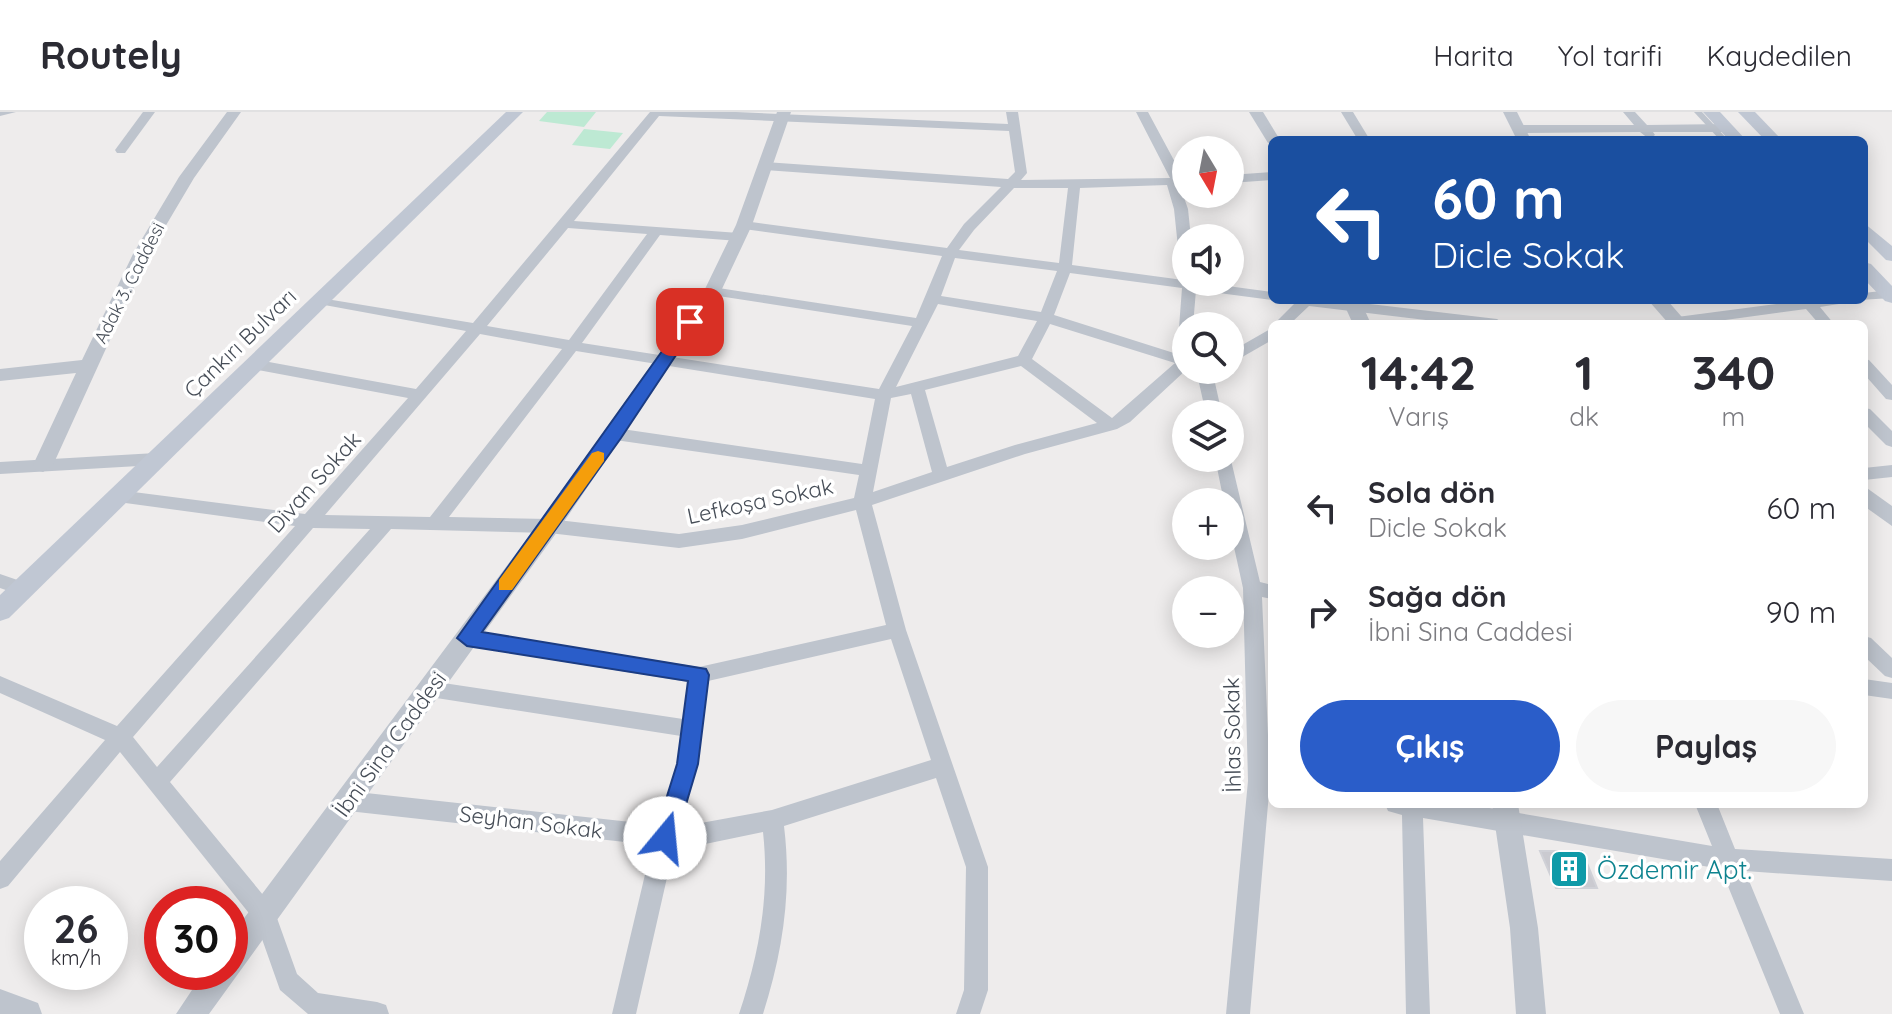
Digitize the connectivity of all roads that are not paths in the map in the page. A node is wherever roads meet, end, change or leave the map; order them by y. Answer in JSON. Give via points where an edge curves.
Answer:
{"nodes":[{"id":1,"x":10,"y":112,"type":"edge"},
{"id":2,"x":149,"y":112,"type":"edge"},
{"id":3,"x":234,"y":112,"type":"edge"},
{"id":4,"x":515,"y":112,"type":"edge"},
{"id":5,"x":657,"y":112,"type":"edge"},
{"id":6,"x":1012,"y":112,"type":"edge"},
{"id":7,"x":1142,"y":112,"type":"edge"},
{"id":8,"x":1256,"y":112,"type":"edge"},
{"id":9,"x":1347,"y":112,"type":"edge"},
{"id":10,"x":1510,"y":112,"type":"edge"},
{"id":11,"x":1588,"y":112,"type":"edge"},
{"id":12,"x":1629,"y":112,"type":"edge"},
{"id":13,"x":1698,"y":112,"type":"edge"},
{"id":14,"x":1746,"y":112,"type":"edge"},
{"id":15,"x":0,"y":113,"type":"edge"},
{"id":16,"x":783,"y":115,"type":"edge"},
{"id":17,"x":1014,"y":128,"type":"junction"},
{"id":18,"x":1603,"y":129,"type":"junction"},
{"id":19,"x":1644,"y":129,"type":"junction"},
{"id":20,"x":1723,"y":130,"type":"edge"},
{"id":21,"x":1521,"y":134,"type":"edge"},
{"id":22,"x":1271,"y":136,"type":"edge"},
{"id":23,"x":1362,"y":136,"type":"edge"},
{"id":24,"x":1609,"y":136,"type":"edge"},
{"id":25,"x":1650,"y":136,"type":"edge"},
{"id":26,"x":1770,"y":136,"type":"edge"},
{"id":27,"x":121,"y":150,"type":"dead end"},
{"id":28,"x":765,"y":166,"type":"junction"},
{"id":29,"x":1172,"y":169,"type":"edge"},
{"id":30,"x":1268,"y":176,"type":"edge"},
{"id":31,"x":1244,"y":178,"type":"edge"},
{"id":32,"x":1172,"y":182,"type":"edge"},
{"id":33,"x":1014,"y":184,"type":"junction"},
{"id":34,"x":1074,"y":186,"type":"junction"},
{"id":35,"x":567,"y":224,"type":"junction"},
{"id":36,"x":656,"y":231,"type":"junction"},
{"id":37,"x":742,"y":231,"type":"junction"},
{"id":38,"x":1868,"y":232,"type":"edge"},
{"id":39,"x":950,"y":253,"type":"junction"},
{"id":40,"x":1892,"y":256,"type":"edge"},
{"id":41,"x":1067,"y":268,"type":"junction"},
{"id":42,"x":1868,"y":272,"type":"edge"},
{"id":43,"x":1172,"y":280,"type":"edge"},
{"id":44,"x":712,"y":291,"type":"junction"},
{"id":45,"x":1244,"y":291,"type":"edge"},
{"id":46,"x":1268,"y":295,"type":"edge"},
{"id":47,"x":1890,"y":296,"type":"edge"},
{"id":48,"x":1868,"y":297,"type":"edge"},
{"id":49,"x":933,"y":299,"type":"junction"},
{"id":50,"x":319,"y":300,"type":"junction"},
{"id":51,"x":1359,"y":304,"type":"edge"},
{"id":52,"x":1455,"y":304,"type":"edge"},
{"id":53,"x":1661,"y":304,"type":"edge"},
{"id":54,"x":1809,"y":304,"type":"joint"},
{"id":55,"x":1765,"y":310,"type":"junction"},
{"id":56,"x":1047,"y":318,"type":"junction"},
{"id":57,"x":1460,"y":318,"type":"junction"},
{"id":58,"x":1470,"y":320,"type":"edge"},
{"id":59,"x":1675,"y":320,"type":"edge"},
{"id":60,"x":1698,"y":320,"type":"edge"},
{"id":61,"x":1774,"y":320,"type":"edge"},
{"id":62,"x":1823,"y":320,"type":"edge"},
{"id":63,"x":921,"y":323,"type":"junction"},
{"id":64,"x":478,"y":330,"type":"junction"},
{"id":65,"x":1268,"y":335,"type":"edge"},
{"id":66,"x":572,"y":346,"type":"junction"},
{"id":67,"x":1244,"y":350,"type":"edge"},
{"id":68,"x":1024,"y":360,"type":"junction"},
{"id":69,"x":1172,"y":360,"type":"edge"},
{"id":70,"x":663,"y":362,"type":"junction"},
{"id":71,"x":253,"y":364,"type":"junction"},
{"id":72,"x":87,"y":366,"type":"junction"},
{"id":73,"x":1868,"y":368,"type":"edge"},
{"id":74,"x":0,"y":375,"type":"edge"},
{"id":75,"x":1172,"y":383,"type":"edge"},
{"id":76,"x":916,"y":385,"type":"junction"},
{"id":77,"x":421,"y":395,"type":"junction"},
{"id":78,"x":884,"y":395,"type":"junction"},
{"id":79,"x":1892,"y":395,"type":"edge"},
{"id":80,"x":1868,"y":417,"type":"edge"},
{"id":81,"x":1111,"y":425,"type":"junction"},
{"id":82,"x":615,"y":434,"type":"junction"},
{"id":83,"x":1892,"y":441,"type":"edge"},
{"id":84,"x":156,"y":459,"type":"junction"},
{"id":85,"x":43,"y":465,"type":"junction"},
{"id":86,"x":0,"y":468,"type":"edge"},
{"id":87,"x":870,"y":471,"type":"junction"},
{"id":88,"x":1892,"y":471,"type":"edge"},
{"id":89,"x":1227,"y":472,"type":"edge"},
{"id":90,"x":1868,"y":474,"type":"edge"},
{"id":91,"x":941,"y":476,"type":"junction"},
{"id":92,"x":118,"y":496,"type":"junction"},
{"id":93,"x":1868,"y":497,"type":"edge"},
{"id":94,"x":862,"y":502,"type":"junction"},
{"id":95,"x":1892,"y":518,"type":"edge"},
{"id":96,"x":309,"y":521,"type":"junction"},
{"id":97,"x":386,"y":523,"type":"junction"},
{"id":98,"x":434,"y":524,"type":"junction"},
{"id":99,"x":549,"y":526,"type":"junction"},
{"id":100,"x":0,"y":581,"type":"edge"},
{"id":101,"x":23,"y":589,"type":"junction"},
{"id":102,"x":1262,"y":590,"type":"edge"},
{"id":103,"x":0,"y":611,"type":"edge"},
{"id":104,"x":897,"y":630,"type":"junction"},
{"id":105,"x":467,"y":638,"type":"junction"},
{"id":106,"x":1868,"y":648,"type":"edge"},
{"id":107,"x":1892,"y":670,"type":"edge"},
{"id":108,"x":699,"y":675,"type":"junction"},
{"id":109,"x":0,"y":684,"type":"edge"},
{"id":110,"x":1868,"y":688,"type":"edge"},
{"id":111,"x":430,"y":689,"type":"junction"},
{"id":112,"x":1892,"y":691,"type":"edge"},
{"id":113,"x":692,"y":729,"type":"junction"},
{"id":114,"x":119,"y":736,"type":"junction"},
{"id":115,"x":943,"y":766,"type":"junction"},
{"id":116,"x":157,"y":782,"type":"junction"},
{"id":117,"x":1265,"y":782,"type":"edge"},
{"id":118,"x":348,"y":801,"type":"junction"},
{"id":119,"x":1407,"y":808,"type":"edge"},
{"id":120,"x":1449,"y":808,"type":"edge"},
{"id":121,"x":1708,"y":808,"type":"edge"},
{"id":122,"x":1506,"y":812,"type":"edge"},
{"id":123,"x":772,"y":820,"type":"junction"},
{"id":124,"x":665,"y":838,"type":"junction"},
{"id":125,"x":1727,"y":859,"type":"junction"},
{"id":126,"x":1892,"y":870,"type":"edge"},
{"id":127,"x":0,"y":878,"type":"edge"},
{"id":128,"x":265,"y":915,"type":"junction"},
{"id":129,"x":248,"y":937,"type":"edge"},
{"id":130,"x":209,"y":990,"type":"edge"},
{"id":131,"x":0,"y":1004,"type":"edge"},
{"id":132,"x":27,"y":1014,"type":"edge"},
{"id":133,"x":191,"y":1014,"type":"edge"},
{"id":134,"x":377,"y":1014,"type":"edge"},
{"id":135,"x":624,"y":1014,"type":"edge"},
{"id":136,"x":751,"y":1014,"type":"edge"},
{"id":137,"x":968,"y":1014,"type":"edge"},
{"id":138,"x":1238,"y":1014,"type":"edge"},
{"id":139,"x":1418,"y":1014,"type":"edge"},
{"id":140,"x":1531,"y":1014,"type":"edge"},
{"id":141,"x":1792,"y":1014,"type":"edge"}],
"edges":[{"from":1,"to":15,"type":"street"},
{"from":2,"to":27,"type":"street"},
{"from":3,"to":72,"type":"street","name":"Adak 3. Caddesi","via":[[141,254]]},
{"from":4,"to":50,"type":"main road","name":"Çankırı Bulvarı"},
{"from":5,"to":16,"type":"street"},
{"from":5,"to":35,"type":"street","name":"Divan Sokak"},
{"from":6,"to":17,"type":"street"},
{"from":7,"to":29,"type":"street"},
{"from":8,"to":22,"type":"street"},
{"from":9,"to":23,"type":"street"},
{"from":10,"to":21,"type":"street"},
{"from":11,"to":18,"type":"street"},
{"from":12,"to":19,"type":"street"},
{"from":13,"to":20,"type":"street"},
{"from":14,"to":26,"type":"main road"},
{"from":16,"to":17,"type":"street"},
{"from":16,"to":28,"type":"street","name":"İbni Sina Caddesi"},
{"from":17,"to":33,"type":"street","via":[[1021,173]]},
{"from":18,"to":19,"type":"street"},
{"from":18,"to":21,"type":"street"},
{"from":18,"to":24,"type":"street"},
{"from":19,"to":20,"type":"street"},
{"from":19,"to":25,"type":"street"},
{"from":28,"to":33,"type":"street"},
{"from":28,"to":37,"type":"street","name":"İbni Sina Caddesi"},
{"from":30,"to":31,"type":"street"},
{"from":32,"to":34,"type":"street"},
{"from":33,"to":34,"type":"street"},
{"from":33,"to":39,"type":"street"},
{"from":34,"to":41,"type":"street"},
{"from":35,"to":36,"type":"street"},
{"from":35,"to":64,"type":"street","name":"Divan Sokak"},
{"from":36,"to":37,"type":"street"},
{"from":36,"to":66,"type":"street"},
{"from":37,"to":39,"type":"street"},
{"from":37,"to":44,"type":"street","name":"İbni Sina Caddesi"},
{"from":38,"to":40,"type":"main road"},
{"from":39,"to":41,"type":"street"},
{"from":39,"to":49,"type":"street"},
{"from":41,"to":43,"type":"street"},
{"from":41,"to":56,"type":"street"},
{"from":42,"to":47,"type":"main road"},
{"from":44,"to":63,"type":"street"},
{"from":44,"to":70,"type":"street","name":"İbni Sina Caddesi"},
{"from":45,"to":46,"type":"street"},
{"from":47,"to":48,"type":"street"},
{"from":49,"to":56,"type":"street"},
{"from":49,"to":63,"type":"street"},
{"from":50,"to":64,"type":"street"},
{"from":50,"to":71,"type":"main road","name":"Çankırı Bulvarı"},
{"from":51,"to":57,"type":"street"},
{"from":52,"to":57,"type":"street"},
{"from":53,"to":59,"type":"street"},
{"from":54,"to":55,"type":"street"},
{"from":54,"to":62,"type":"street"},
{"from":55,"to":60,"type":"street"},
{"from":55,"to":61,"type":"street"},
{"from":56,"to":68,"type":"street"},
{"from":56,"to":69,"type":"street"},
{"from":57,"to":58,"type":"street"},
{"from":63,"to":78,"type":"street"},
{"from":64,"to":66,"type":"street"},
{"from":64,"to":77,"type":"street","name":"Divan Sokak"},
{"from":65,"to":67,"type":"street"},
{"from":66,"to":70,"type":"street"},
{"from":66,"to":98,"type":"street"},
{"from":68,"to":76,"type":"street"},
{"from":68,"to":81,"type":"street"},
{"from":70,"to":78,"type":"street"},
{"from":70,"to":82,"type":"street","name":"İbni Sina Caddesi"},
{"from":71,"to":77,"type":"street"},
{"from":71,"to":84,"type":"main road","name":"Çankırı Bulvarı"},
{"from":72,"to":74,"type":"street"},
{"from":72,"to":85,"type":"street","name":"Adak 3. Caddesi"},
{"from":73,"to":79,"type":"street"},
{"from":75,"to":81,"type":"street","name":"Lefkoşa Sokak"},
{"from":76,"to":78,"type":"street"},
{"from":76,"to":91,"type":"street"},
{"from":77,"to":96,"type":"street","name":"Divan Sokak"},
{"from":78,"to":87,"type":"street"},
{"from":80,"to":83,"type":"street"},
{"from":81,"to":91,"type":"street","name":"Lefkoşa Sokak"},
{"from":82,"to":87,"type":"street"},
{"from":82,"to":99,"type":"street","name":"İbni Sina Caddesi"},
{"from":84,"to":85,"type":"street"},
{"from":84,"to":92,"type":"main road","name":"Çankırı Bulvarı"},
{"from":85,"to":86,"type":"street"},
{"from":87,"to":94,"type":"street"},
{"from":88,"to":90,"type":"street"},
{"from":89,"to":102,"type":"street","name":"İhlas Sokak"},
{"from":91,"to":94,"type":"street","name":"Lefkoşa Sokak"},
{"from":92,"to":96,"type":"street","name":"Lefkoşa Sokak"},
{"from":92,"to":101,"type":"main road","name":"Çankırı Bulvarı"},
{"from":93,"to":95,"type":"street"},
{"from":94,"to":99,"type":"street","name":"Lefkoşa Sokak","via":[[742,532],[679,541]]},
{"from":94,"to":104,"type":"street"},
{"from":96,"to":97,"type":"street","name":"Lefkoşa Sokak"},
{"from":96,"to":114,"type":"street","name":"Divan Sokak"},
{"from":97,"to":98,"type":"street","name":"Lefkoşa Sokak"},
{"from":97,"to":116,"type":"street"},
{"from":98,"to":99,"type":"street","name":"Lefkoşa Sokak"},
{"from":99,"to":105,"type":"street","name":"İbni Sina Caddesi"},
{"from":100,"to":101,"type":"street"},
{"from":101,"to":103,"type":"main road","name":"Çankırı Bulvarı"},
{"from":102,"to":117,"type":"street","name":"İhlas Sokak"},
{"from":104,"to":108,"type":"street"},
{"from":104,"to":115,"type":"street"},
{"from":105,"to":108,"type":"street"},
{"from":105,"to":111,"type":"street","name":"İbni Sina Caddesi"},
{"from":106,"to":107,"type":"street"},
{"from":108,"to":113,"type":"street"},
{"from":109,"to":114,"type":"street"},
{"from":110,"to":112,"type":"street"},
{"from":111,"to":113,"type":"street"},
{"from":111,"to":118,"type":"street","name":"İbni Sina Caddesi"},
{"from":113,"to":124,"type":"street","via":[[688,764]]},
{"from":114,"to":116,"type":"street"},
{"from":114,"to":127,"type":"street","name":"Divan Sokak"},
{"from":115,"to":123,"type":"street","name":"Seyhan Sokak"},
{"from":115,"to":137,"type":"street","via":[[977,867],[976,990]]},
{"from":116,"to":128,"type":"street"},
{"from":117,"to":138,"type":"street","name":"İhlas Sokak"},
{"from":118,"to":124,"type":"street","name":"Seyhan Sokak"},
{"from":118,"to":128,"type":"street","name":"İbni Sina Caddesi"},
{"from":119,"to":139,"type":"street"},
{"from":120,"to":122,"type":"street"},
{"from":121,"to":125,"type":"street"},
{"from":122,"to":125,"type":"street"},
{"from":122,"to":140,"type":"street"},
{"from":123,"to":124,"type":"street","name":"Seyhan Sokak"},
{"from":123,"to":136,"type":"street","via":[[777,920]]},
{"from":124,"to":135,"type":"street"},
{"from":125,"to":126,"type":"street"},
{"from":125,"to":141,"type":"street"},
{"from":128,"to":129,"type":"street","name":"İbni Sina Caddesi"},
{"from":128,"to":134,"type":"street","via":[[288,982],[313,1004]]},
{"from":130,"to":133,"type":"street"},
{"from":131,"to":132,"type":"street"}]}
